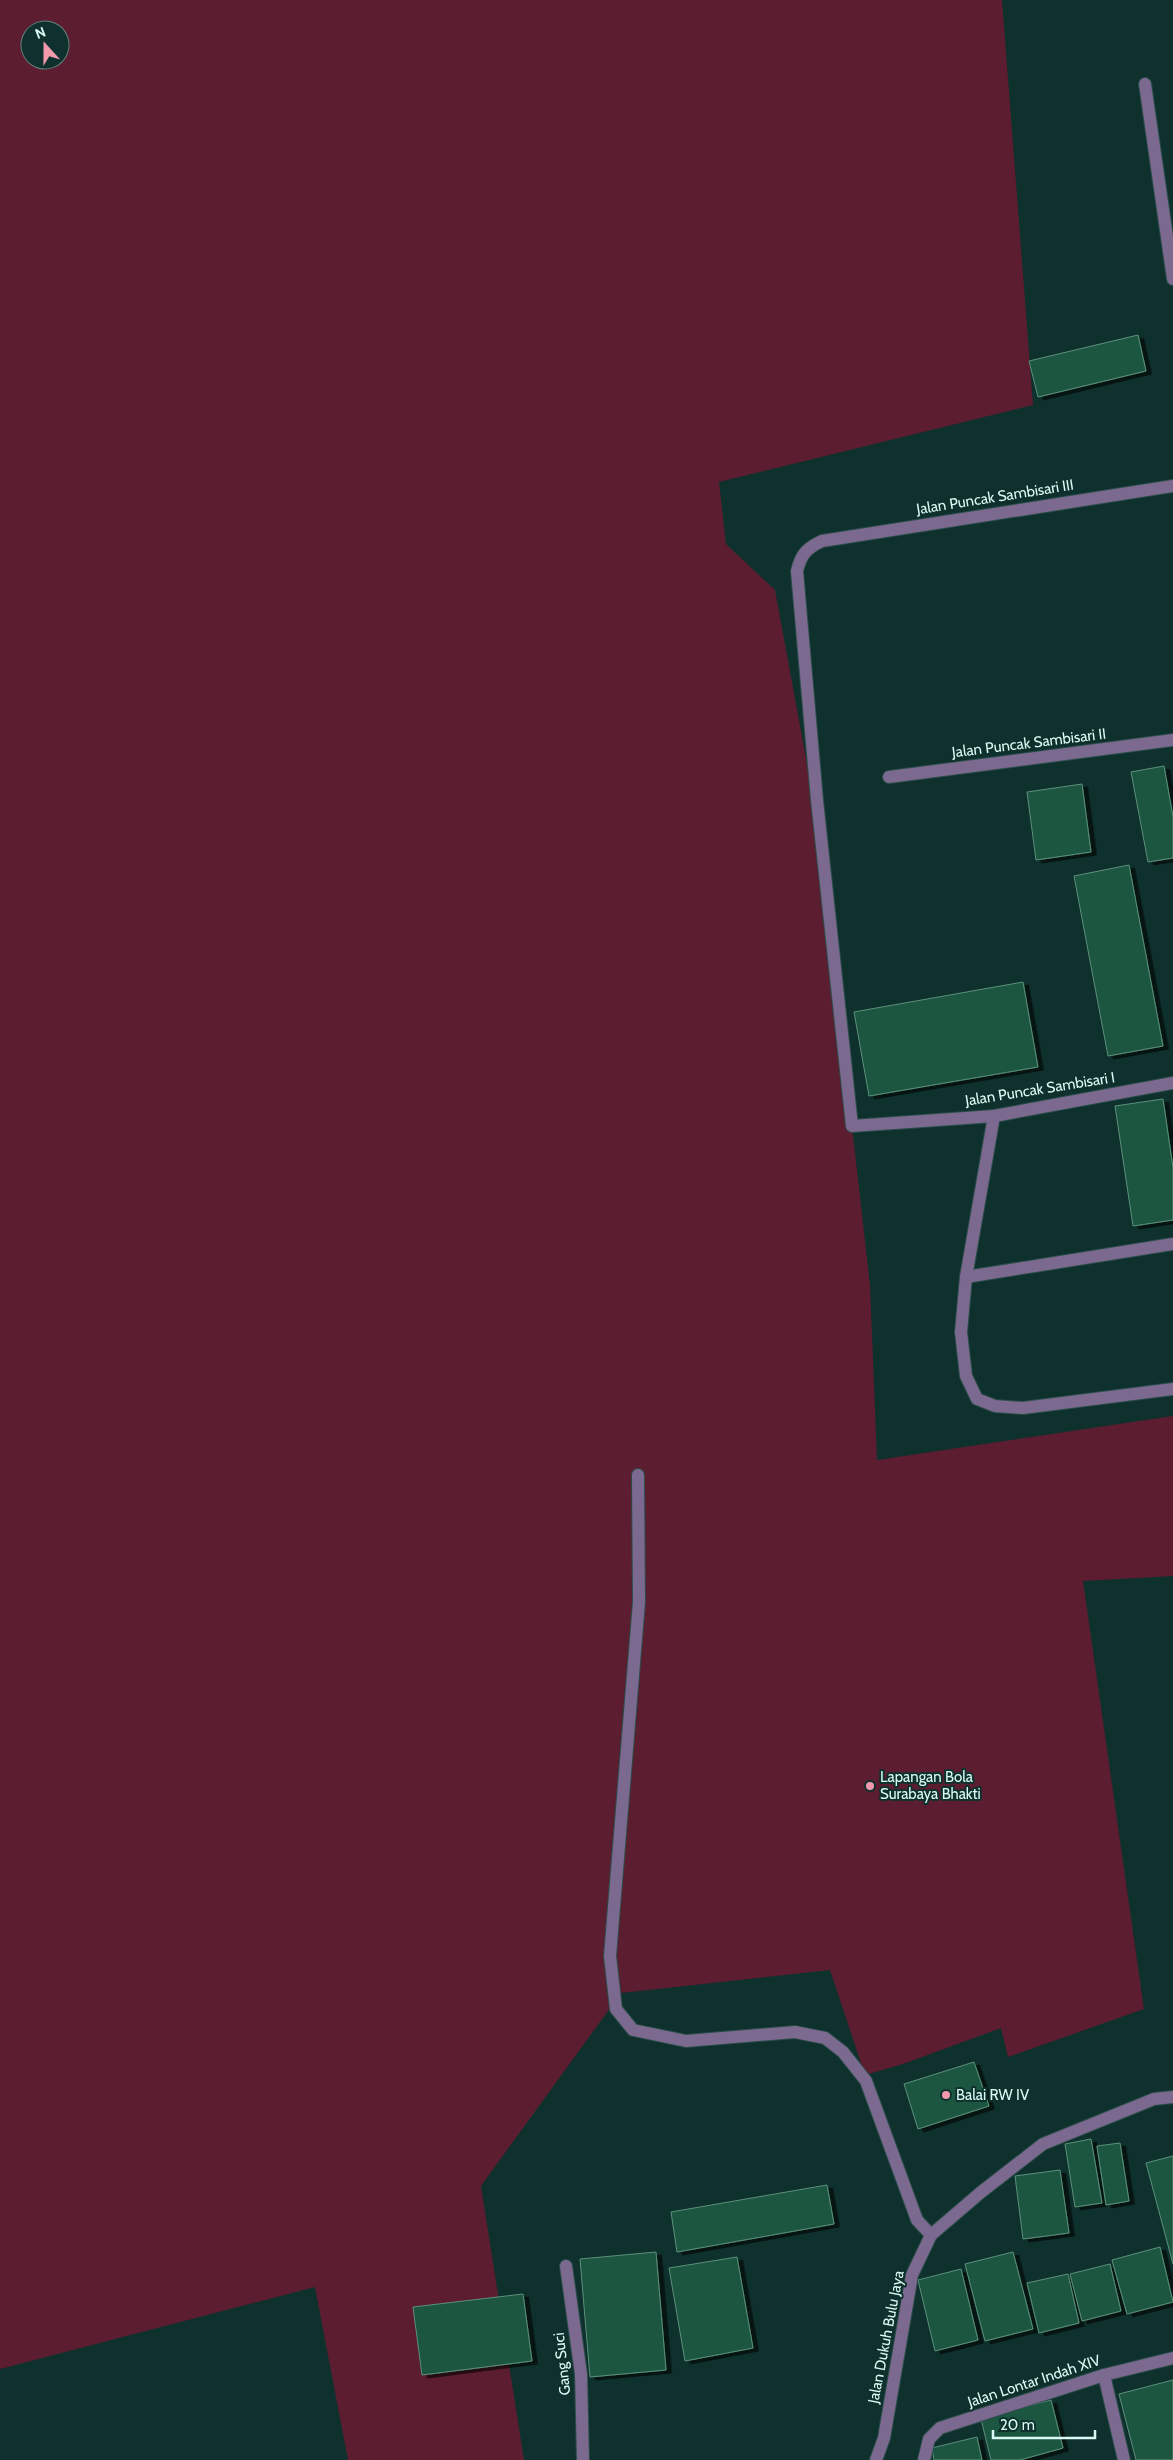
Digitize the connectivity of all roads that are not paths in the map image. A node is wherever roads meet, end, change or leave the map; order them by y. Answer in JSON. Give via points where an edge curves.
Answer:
{"nodes":[{"id":1,"x":1145,"y":84,"type":"dead end"},
{"id":2,"x":1173,"y":279,"type":"edge"},
{"id":3,"x":1173,"y":486,"type":"edge"},
{"id":4,"x":1173,"y":740,"type":"edge"},
{"id":5,"x":888,"y":777,"type":"dead end"},
{"id":6,"x":1173,"y":1083,"type":"edge"},
{"id":7,"x":994,"y":1116,"type":"junction"},
{"id":8,"x":852,"y":1126,"type":"joint"},
{"id":9,"x":1173,"y":1244,"type":"edge"},
{"id":10,"x":966,"y":1277,"type":"junction"},
{"id":11,"x":1173,"y":1389,"type":"edge"},
{"id":12,"x":638,"y":1476,"type":"dead end"},
{"id":13,"x":1173,"y":2096,"type":"edge"},
{"id":14,"x":931,"y":2235,"type":"junction"},
{"id":15,"x":566,"y":2266,"type":"dead end"},
{"id":16,"x":1173,"y":2358,"type":"edge"},
{"id":17,"x":1104,"y":2375,"type":"junction"},
{"id":18,"x":583,"y":2460,"type":"edge"},
{"id":19,"x":876,"y":2460,"type":"edge"},
{"id":20,"x":924,"y":2460,"type":"edge"},
{"id":21,"x":1124,"y":2460,"type":"edge"}],
"edges":[{"from":1,"to":2,"type":"street"},
{"from":3,"to":8,"type":"street","name":"Jalan Puncak Sambisari III","via":[[822,541],[806,548],[797,571],[817,800]]},
{"from":4,"to":5,"type":"street","name":"Jalan Puncak Sambisari II"},
{"from":6,"to":7,"type":"street","name":"Jalan Puncak Sambisari I"},
{"from":7,"to":8,"type":"street","name":"Jalan Puncak Sambisari I"},
{"from":7,"to":10,"type":"street"},
{"from":9,"to":10,"type":"street"},
{"from":10,"to":11,"type":"street","via":[[961,1332],[966,1376],[977,1399],[995,1406],[1023,1408]]},
{"from":12,"to":14,"type":"street","via":[[639,1602],[610,1956],[616,2009],[633,2030],[686,2041],[795,2032],[825,2038],[843,2052],[866,2081],[917,2220]]},
{"from":13,"to":14,"type":"street","name":"Jalan Dukuh Bulu Jaya","via":[[1154,2099],[1043,2144]]},
{"from":14,"to":19,"type":"street","name":"Jalan Dukuh Bulu Jaya","via":[[912,2275],[884,2438]]},
{"from":15,"to":18,"type":"street","name":"Gang Suci","via":[[581,2374]]},
{"from":16,"to":17,"type":"street","name":"Jalan Lontar Indah XIV"},
{"from":17,"to":20,"type":"street","name":"Jalan Lontar Indah XIV","via":[[940,2428],[930,2439]]},
{"from":17,"to":21,"type":"street"}]}
